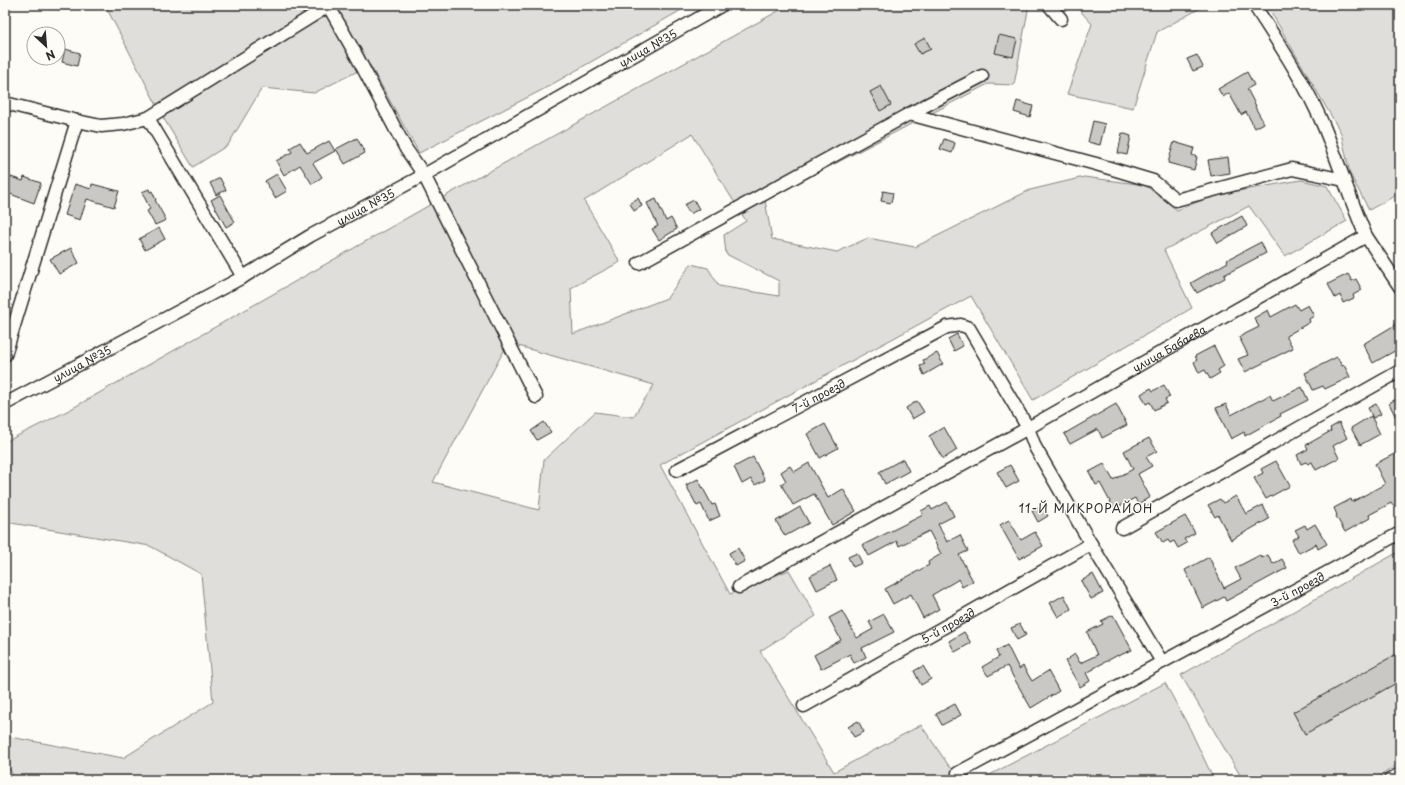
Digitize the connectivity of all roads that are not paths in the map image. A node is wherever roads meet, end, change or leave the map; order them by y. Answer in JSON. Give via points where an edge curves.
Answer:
{"nodes":[{"id":1,"x":329,"y":5,"type":"edge"},
{"id":2,"x":722,"y":5,"type":"edge"},
{"id":3,"x":1049,"y":5,"type":"edge"},
{"id":4,"x":1254,"y":5,"type":"edge"},
{"id":5,"x":1061,"y":19,"type":"dead end"},
{"id":6,"x":982,"y":76,"type":"dead end"},
{"id":7,"x":5,"y":104,"type":"edge"},
{"id":8,"x":909,"y":114,"type":"junction"},
{"id":9,"x":148,"y":118,"type":"junction"},
{"id":10,"x":77,"y":121,"type":"junction"},
{"id":11,"x":424,"y":175,"type":"junction"},
{"id":12,"x":1344,"y":180,"type":"junction"},
{"id":13,"x":1366,"y":236,"type":"junction"},
{"id":14,"x":639,"y":263,"type":"dead end"},
{"id":15,"x":243,"y":277,"type":"junction"},
{"id":16,"x":1400,"y":287,"type":"edge"},
{"id":17,"x":5,"y":355,"type":"edge"},
{"id":18,"x":1400,"y":371,"type":"edge"},
{"id":19,"x":536,"y":397,"type":"dead end"},
{"id":20,"x":5,"y":404,"type":"edge"},
{"id":21,"x":1028,"y":428,"type":"junction"},
{"id":22,"x":677,"y":470,"type":"dead end"},
{"id":23,"x":1122,"y":528,"type":"dead end"},
{"id":24,"x":1400,"y":533,"type":"edge"},
{"id":25,"x":1091,"y":544,"type":"junction"},
{"id":26,"x":739,"y":587,"type":"dead end"},
{"id":27,"x":1162,"y":662,"type":"junction"},
{"id":28,"x":804,"y":706,"type":"dead end"},
{"id":29,"x":958,"y":773,"type":"dead end"},
{"id":30,"x":1400,"y":774,"type":"edge"},
{"id":31,"x":1390,"y":780,"type":"edge"}],
"edges":[{"from":1,"to":9,"type":"street"},
{"from":1,"to":11,"type":"street","via":[[406,149]]},
{"from":2,"to":11,"type":"street","name":"улица №35"},
{"from":3,"to":5,"type":"street"},
{"from":4,"to":12,"type":"street","via":[[1305,87],[1324,126]]},
{"from":6,"to":8,"type":"street"},
{"from":7,"to":10,"type":"street"},
{"from":8,"to":12,"type":"street","via":[[1096,164],[1153,182],[1176,200],[1292,169]]},
{"from":8,"to":14,"type":"street"},
{"from":9,"to":10,"type":"street","via":[[101,126]]},
{"from":9,"to":15,"type":"street"},
{"from":10,"to":17,"type":"street"},
{"from":11,"to":15,"type":"street","name":"улица №35","via":[[310,236]]},
{"from":11,"to":19,"type":"street"},
{"from":12,"to":13,"type":"street"},
{"from":13,"to":16,"type":"street"},
{"from":13,"to":21,"type":"street","name":"улица Бабаева"},
{"from":15,"to":20,"type":"street","name":"улица №35"},
{"from":18,"to":23,"type":"street"},
{"from":21,"to":22,"type":"street","name":"7-й проезд","via":[[969,328],[961,325],[947,326]]},
{"from":21,"to":25,"type":"street","via":[[1035,447]]},
{"from":21,"to":26,"type":"street","name":"улица Бабаева"},
{"from":24,"to":27,"type":"street","name":"3-й проезд"},
{"from":25,"to":27,"type":"street"},
{"from":25,"to":28,"type":"street","name":"5-й проезд"},
{"from":27,"to":29,"type":"street","name":"3-й проезд"},
{"from":30,"to":31,"type":"street"}]}
